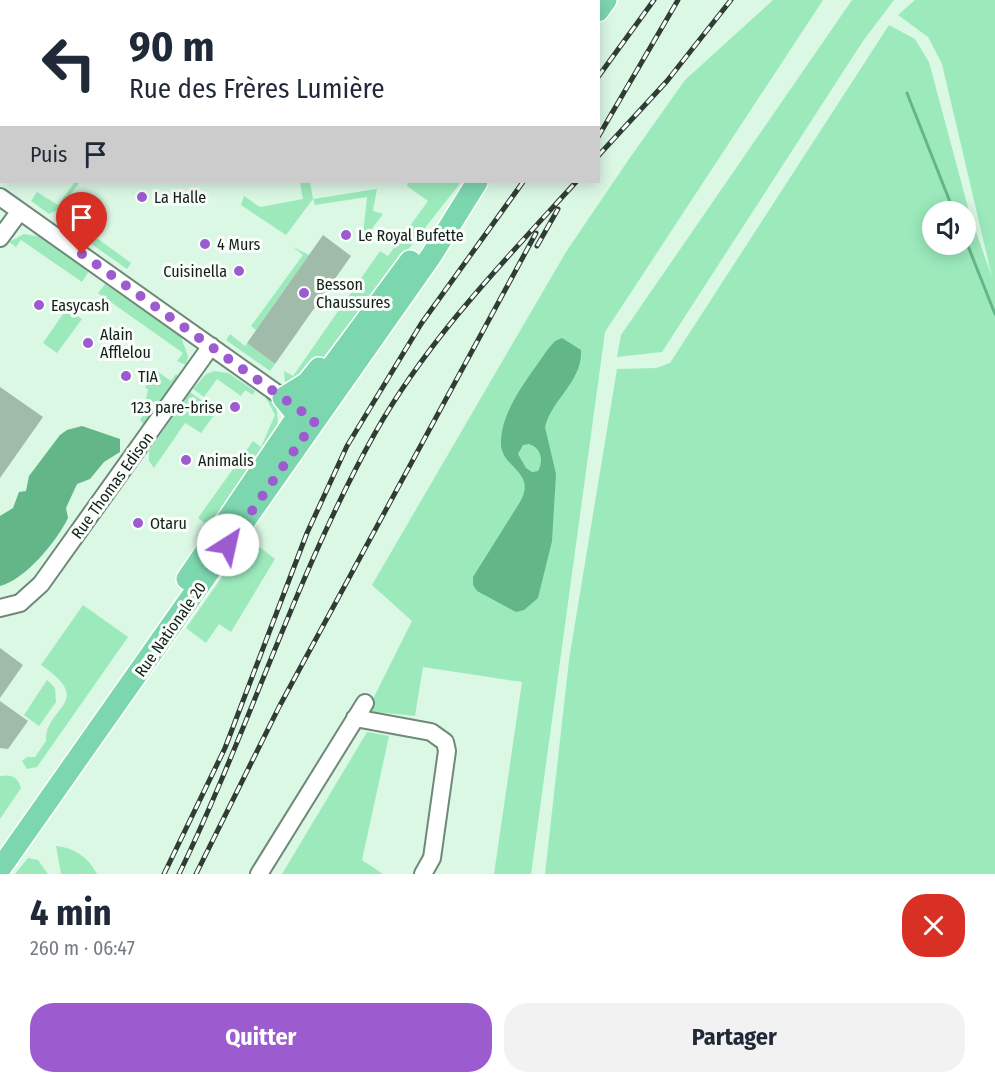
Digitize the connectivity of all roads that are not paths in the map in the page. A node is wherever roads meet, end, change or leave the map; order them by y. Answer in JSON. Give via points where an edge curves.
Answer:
{"nodes":[{"id":1,"x":474,"y":185,"type":"edge"},
{"id":2,"x":0,"y":197,"type":"edge"},
{"id":3,"x":20,"y":211,"type":"junction"},
{"id":4,"x":0,"y":238,"type":"edge"},
{"id":5,"x":416,"y":254,"type":"junction"},
{"id":6,"x":212,"y":346,"type":"junction"},
{"id":7,"x":283,"y":398,"type":"junction"},
{"id":8,"x":305,"y":416,"type":"junction"},
{"id":9,"x":0,"y":608,"type":"edge"},
{"id":10,"x":365,"y":703,"type":"dead end"},
{"id":11,"x":355,"y":718,"type":"junction"},
{"id":12,"x":0,"y":847,"type":"edge"},
{"id":13,"x":0,"y":868,"type":"edge"},
{"id":14,"x":259,"y":874,"type":"edge"},
{"id":15,"x":423,"y":874,"type":"edge"}],
"edges":[{"from":1,"to":5,"type":"main road","name":"Rue Nationale 20"},
{"from":1,"to":8,"type":"main road","name":"Rue Nationale 20","via":[[431,256]]},
{"from":2,"to":3,"type":"street"},
{"from":3,"to":4,"type":"street"},
{"from":3,"to":6,"type":"street"},
{"from":5,"to":7,"type":"main road","name":"Rue Nationale 20","via":[[390,274],[307,383]]},
{"from":5,"to":8,"type":"main road","name":"Rue Nationale 20"},
{"from":6,"to":7,"type":"street"},
{"from":6,"to":9,"type":"street","name":"Rue Thomas Edison","via":[[40,584],[20,603]]},
{"from":7,"to":8,"type":"main road"},
{"from":8,"to":12,"type":"main road","name":"Rue Nationale 20"},
{"from":8,"to":13,"type":"main road","name":"Rue Nationale 20","via":[[189,602]]},
{"from":10,"to":11,"type":"street"},
{"from":11,"to":14,"type":"street"},
{"from":11,"to":15,"type":"street","via":[[431,732],[445,742],[432,858]]}]}
